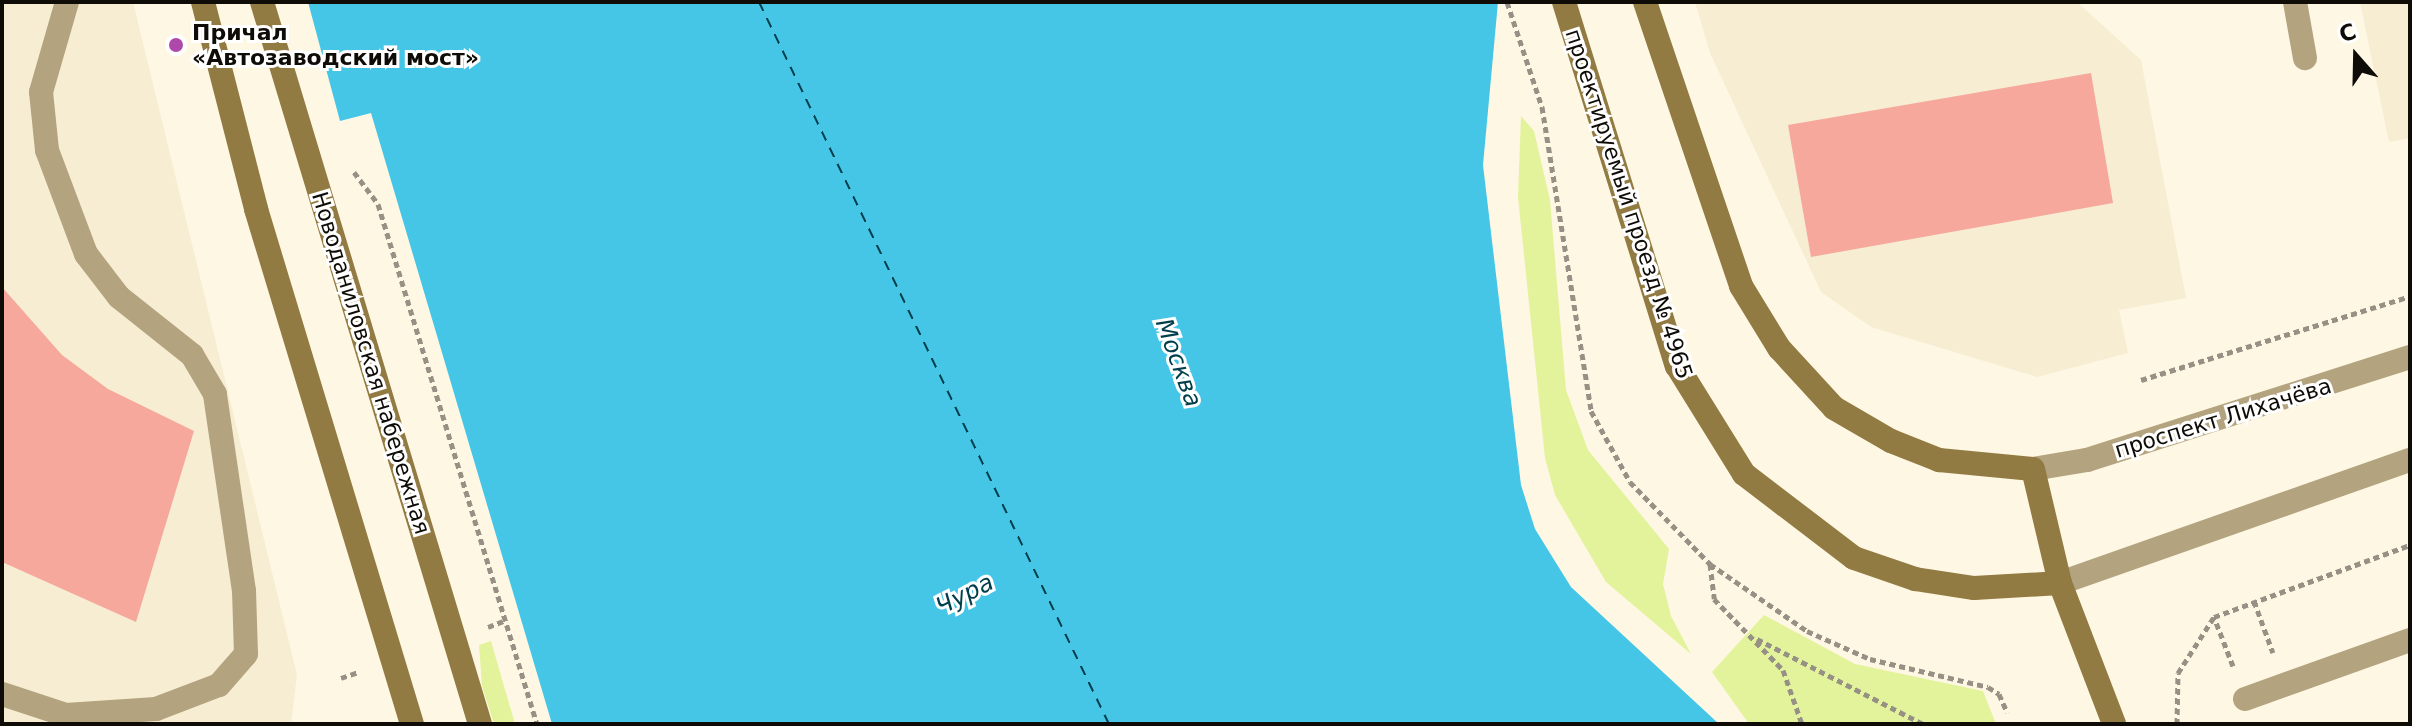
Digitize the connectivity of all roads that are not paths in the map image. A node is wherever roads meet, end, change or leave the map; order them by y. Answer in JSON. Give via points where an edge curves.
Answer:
{"nodes":[{"id":1,"x":67,"y":2,"type":"edge"},
{"id":2,"x":203,"y":2,"type":"edge"},
{"id":3,"x":262,"y":2,"type":"edge"},
{"id":4,"x":1564,"y":2,"type":"edge"},
{"id":5,"x":1645,"y":2,"type":"edge"},
{"id":6,"x":2295,"y":2,"type":"edge"},
{"id":7,"x":2305,"y":58,"type":"dead end"},
{"id":8,"x":2410,"y":357,"type":"edge"},
{"id":9,"x":2410,"y":460,"type":"edge"},
{"id":10,"x":2033,"y":469,"type":"junction"},
{"id":11,"x":2060,"y":583,"type":"junction"},
{"id":12,"x":2410,"y":640,"type":"edge"},
{"id":13,"x":2,"y":694,"type":"edge"},
{"id":14,"x":2245,"y":699,"type":"road end"},
{"id":15,"x":412,"y":724,"type":"edge"},
{"id":16,"x":480,"y":724,"type":"edge"},
{"id":17,"x":2114,"y":724,"type":"edge"}],
"edges":[{"from":1,"to":13,"type":"street","via":[[41,92],[47,150],[86,254],[119,297],[192,355],[215,394],[244,591],[246,654],[219,685],[156,709],[66,715]]},
{"from":2,"to":15,"type":"main road","via":[[261,224]]},
{"from":3,"to":16,"type":"main road","name":"Новоданиловская набережная"},
{"from":4,"to":11,"type":"main road","name":"проектируемый проезд № 4965","via":[[1677,366],[1710,430],[1744,474],[1798,521],[1854,558],[1915,579],[1974,588]]},
{"from":5,"to":10,"type":"main road","via":[[1741,286],[1779,348],[1834,408],[1891,441],[1939,460]]},
{"from":6,"to":7,"type":"street"},
{"from":8,"to":10,"type":"street","name":"проспект Лихачёва","via":[[2087,460]]},
{"from":9,"to":11,"type":"street"},
{"from":10,"to":11,"type":"main road"},
{"from":11,"to":17,"type":"main road"},
{"from":12,"to":14,"type":"street"}]}
